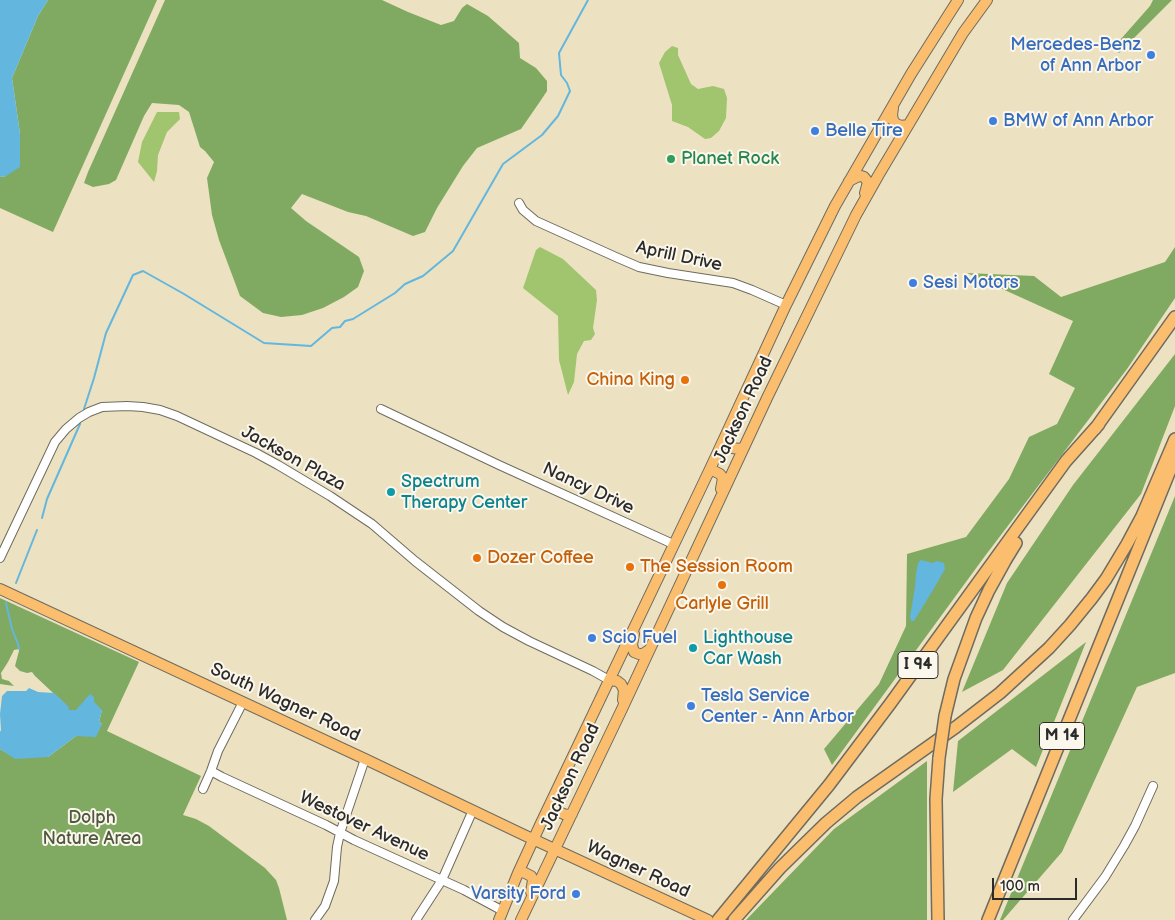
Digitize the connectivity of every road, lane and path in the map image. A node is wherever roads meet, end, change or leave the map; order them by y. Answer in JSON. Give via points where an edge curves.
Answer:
{"nodes":[{"id":1,"x":958,"y":0,"type":"edge"},
{"id":2,"x":987,"y":0,"type":"edge"},
{"id":3,"x":895,"y":102,"type":"junction"},
{"id":4,"x":908,"y":125,"type":"junction"},
{"id":5,"x":848,"y":181,"type":"junction"},
{"id":6,"x":519,"y":203,"type":"dead end"},
{"id":7,"x":856,"y":215,"type":"junction"},
{"id":8,"x":786,"y":304,"type":"junction"},
{"id":9,"x":1175,"y":317,"type":"edge"},
{"id":10,"x":381,"y":409,"type":"dead end"},
{"id":11,"x":733,"y":418,"type":"junction"},
{"id":12,"x":1099,"y":424,"type":"junction"},
{"id":13,"x":1175,"y":439,"type":"edge"},
{"id":14,"x":744,"y":447,"type":"junction"},
{"id":15,"x":1175,"y":458,"type":"edge"},
{"id":16,"x":710,"y":469,"type":"junction"},
{"id":17,"x":718,"y":502,"type":"junction"},
{"id":18,"x":673,"y":544,"type":"junction"},
{"id":19,"x":0,"y":558,"type":"edge"},
{"id":20,"x":0,"y":589,"type":"edge"},
{"id":21,"x":638,"y":619,"type":"junction"},
{"id":22,"x":649,"y":650,"type":"junction"},
{"id":23,"x":609,"y":680,"type":"junction"},
{"id":24,"x":243,"y":702,"type":"junction"},
{"id":25,"x":618,"y":716,"type":"junction"},
{"id":26,"x":366,"y":759,"type":"junction"},
{"id":27,"x":211,"y":771,"type":"junction"},
{"id":28,"x":565,"y":773,"type":"junction"},
{"id":29,"x":1153,"y":786,"type":"dead end"},
{"id":30,"x":203,"y":789,"type":"dead end"},
{"id":31,"x":473,"y":810,"type":"junction"},
{"id":32,"x":572,"y":814,"type":"junction"},
{"id":33,"x":340,"y":833,"type":"junction"},
{"id":34,"x":534,"y":839,"type":"junction"},
{"id":35,"x":555,"y":849,"type":"junction"},
{"id":36,"x":518,"y":873,"type":"junction"},
{"id":37,"x":442,"y":880,"type":"junction"},
{"id":38,"x":527,"y":907,"type":"junction"},
{"id":39,"x":501,"y":916,"type":"edge"},
{"id":40,"x":705,"y":919,"type":"edge"},
{"id":41,"x":315,"y":920,"type":"edge"},
{"id":42,"x":416,"y":920,"type":"edge"},
{"id":43,"x":521,"y":920,"type":"edge"},
{"id":44,"x":718,"y":920,"type":"edge"},
{"id":45,"x":734,"y":920,"type":"edge"},
{"id":46,"x":938,"y":920,"type":"edge"},
{"id":47,"x":988,"y":920,"type":"edge"},
{"id":48,"x":1073,"y":920,"type":"edge"}],
"edges":[{"from":1,"to":3,"type":"main road","name":"Jackson Road"},
{"from":2,"to":4,"type":"main road","name":"Jackson Road","via":[[963,33]]},
{"from":3,"to":4,"type":"main road","via":[[893,120],[901,126]]},
{"from":3,"to":5,"type":"main road","name":"Jackson Road"},
{"from":4,"to":7,"type":"main road","name":"Jackson Road"},
{"from":5,"to":7,"type":"main road","via":[[861,176],[868,182]]},
{"from":5,"to":8,"type":"main road","name":"Jackson Road"},
{"from":6,"to":8,"type":"street","name":"Aprill Drive","via":[[536,221],[639,267],[733,283]]},
{"from":7,"to":14,"type":"main road","name":"Jackson Road"},
{"from":8,"to":11,"type":"main road","name":"Jackson Road"},
{"from":9,"to":12,"type":"highway","number":"I 94"},
{"from":10,"to":18,"type":"street","name":"Nancy Drive"},
{"from":11,"to":14,"type":"main road","via":[[729,444],[736,449]]},
{"from":11,"to":16,"type":"main road","name":"Jackson Road"},
{"from":12,"to":44,"type":"highway","number":"I 94","via":[[1066,461],[834,778]]},
{"from":12,"to":46,"type":"highway","bridge":true,"via":[[1004,561],[954,679],[939,758],[936,799]]},
{"from":13,"to":45,"type":"highway","via":[[1127,544],[1092,598],[1050,648],[1000,693],[826,823]]},
{"from":14,"to":17,"type":"main road","name":"Jackson Road"},
{"from":15,"to":47,"type":"highway","number":"M 14"},
{"from":16,"to":17,"type":"main road","via":[[723,478]]},
{"from":16,"to":18,"type":"main road","name":"Jackson Road"},
{"from":17,"to":22,"type":"main road","name":"Jackson Road"},
{"from":18,"to":21,"type":"main road","name":"Jackson Road"},
{"from":19,"to":23,"type":"street","name":"Jackson Plaza","via":[[55,442],[66,428],[102,407],[160,410],[256,453],[330,496],[372,524],[503,627]]},
{"from":20,"to":24,"type":"main road","name":"South Wagner Road"},
{"from":21,"to":22,"type":"main road","via":[[632,649],[639,654]]},
{"from":21,"to":23,"type":"main road","name":"Jackson Road"},
{"from":22,"to":25,"type":"main road","name":"Jackson Road"},
{"from":23,"to":25,"type":"main road","via":[[617,681],[624,690]]},
{"from":23,"to":28,"type":"main road","name":"Jackson Road"},
{"from":24,"to":26,"type":"main road","name":"South Wagner Road"},
{"from":24,"to":27,"type":"street"},
{"from":25,"to":32,"type":"main road","name":"Jackson Road"},
{"from":26,"to":31,"type":"main road","name":"South Wagner Road"},
{"from":26,"to":33,"type":"street"},
{"from":27,"to":30,"type":"street"},
{"from":27,"to":33,"type":"street","name":"Westover Avenue"},
{"from":28,"to":32,"type":"main road","via":[[556,807],[562,814]]},
{"from":28,"to":34,"type":"main road","name":"Jackson Road"},
{"from":29,"to":48,"type":"street","via":[[1124,846]]},
{"from":31,"to":34,"type":"main road","name":"South Wagner Road"},
{"from":31,"to":37,"type":"street"},
{"from":32,"to":35,"type":"main road","name":"Jackson Road"},
{"from":33,"to":37,"type":"street","name":"Westover Avenue"},
{"from":33,"to":41,"type":"street","via":[[334,881]]},
{"from":34,"to":35,"type":"main road","name":"South Wagner Road"},
{"from":34,"to":36,"type":"main road","name":"Jackson Road"},
{"from":35,"to":38,"type":"main road","name":"Jackson Road"},
{"from":35,"to":40,"type":"main road","name":"Wagner Road"},
{"from":36,"to":38,"type":"main road","via":[[528,874],[533,880]]},
{"from":36,"to":39,"type":"main road","name":"Jackson Road"},
{"from":37,"to":39,"type":"street","name":"Westover Avenue","via":[[471,893]]},
{"from":37,"to":42,"type":"street"},
{"from":38,"to":43,"type":"main road"}]}
